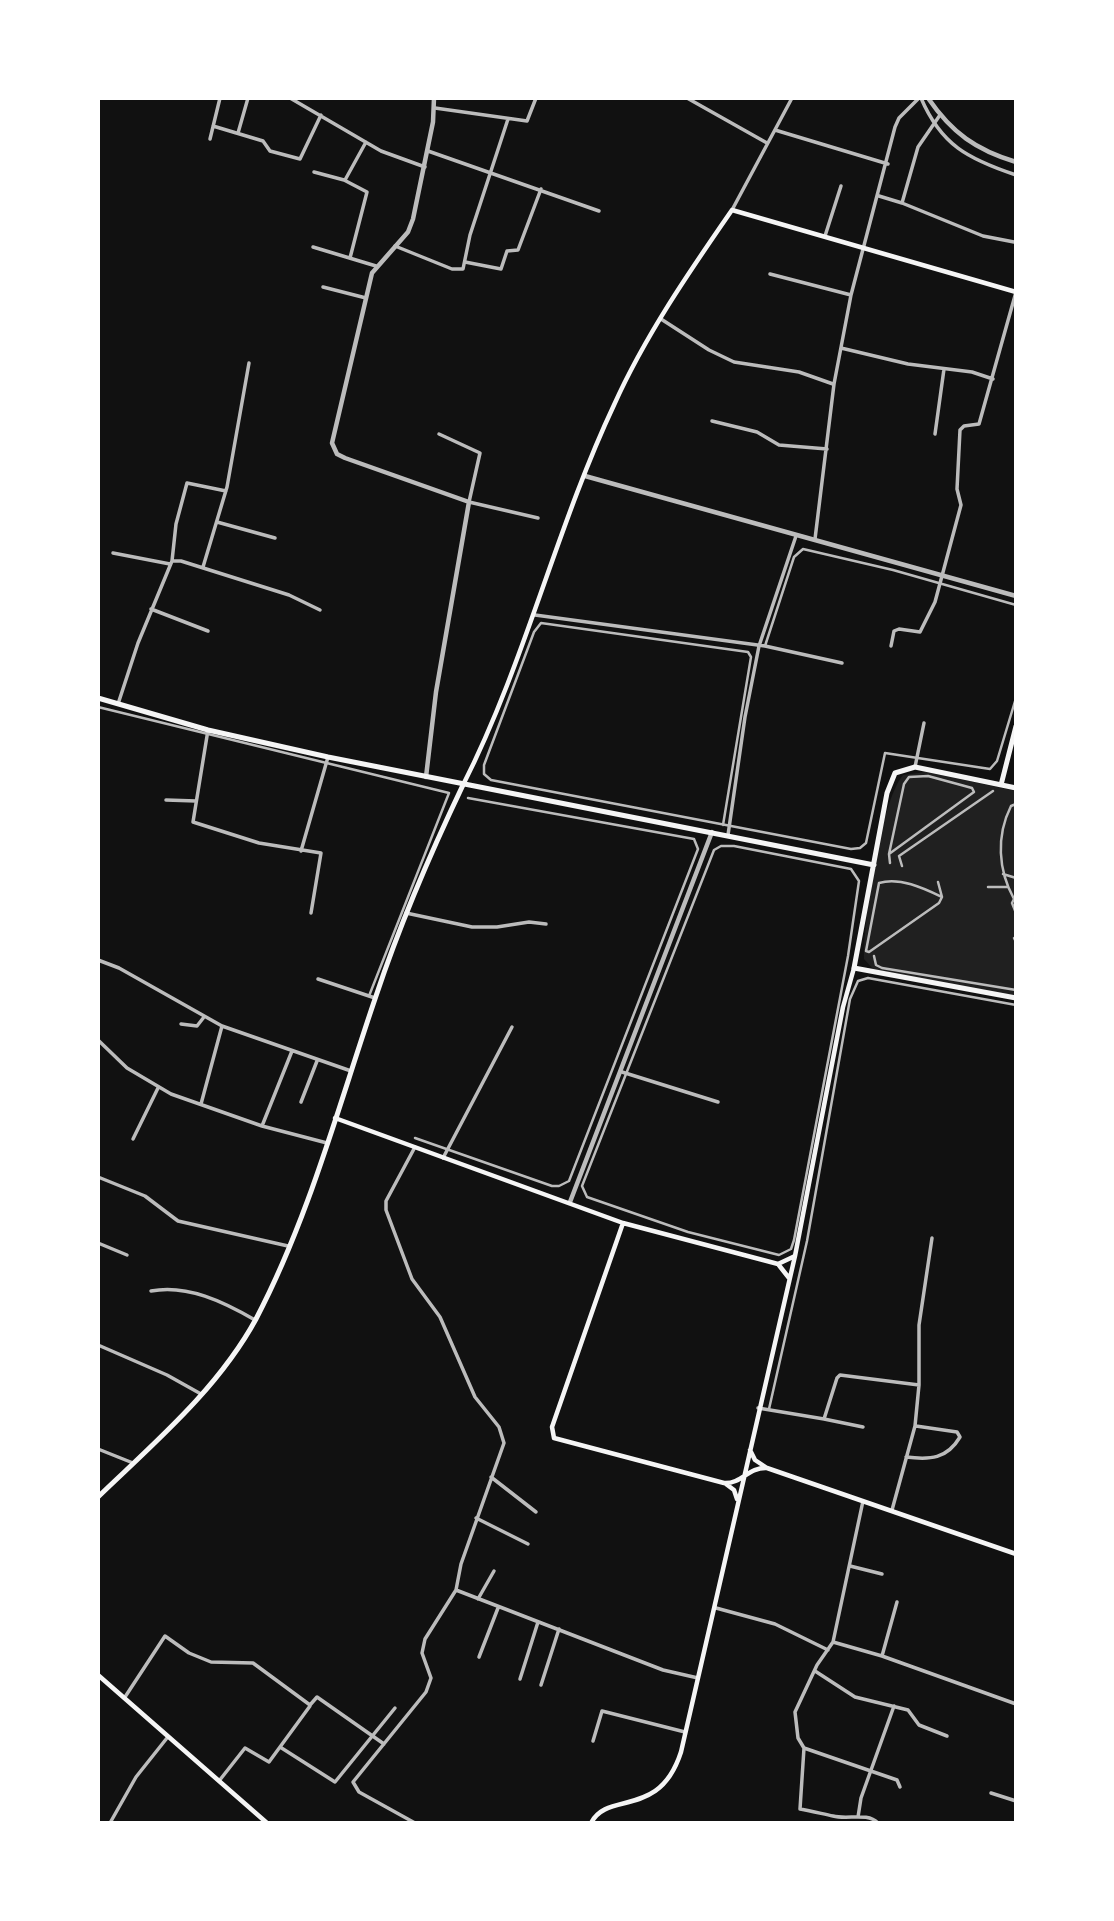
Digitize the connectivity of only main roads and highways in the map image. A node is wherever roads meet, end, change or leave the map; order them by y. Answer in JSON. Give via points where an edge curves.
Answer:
{"nodes":[{"id":1,"x":1016,"y":292,"type":"edge"},
{"id":2,"x":98,"y":698,"type":"edge"},
{"id":3,"x":1016,"y":726,"type":"edge"},
{"id":4,"x":463,"y":785,"type":"junction"},
{"id":5,"x":1001,"y":785,"type":"junction"},
{"id":6,"x":1016,"y":788,"type":"edge"},
{"id":7,"x":874,"y":865,"type":"junction"},
{"id":8,"x":854,"y":968,"type":"junction"},
{"id":9,"x":1016,"y":998,"type":"edge"},
{"id":10,"x":335,"y":1118,"type":"junction"},
{"id":11,"x":622,"y":1223,"type":"junction"},
{"id":12,"x":795,"y":1256,"type":"junction"},
{"id":13,"x":778,"y":1264,"type":"junction"},
{"id":14,"x":789,"y":1278,"type":"junction"},
{"id":15,"x":749,"y":1446,"type":"junction"},
{"id":16,"x":767,"y":1468,"type":"junction"},
{"id":17,"x":743,"y":1477,"type":"junction"},
{"id":18,"x":724,"y":1483,"type":"junction"},
{"id":19,"x":98,"y":1497,"type":"edge"},
{"id":20,"x":737,"y":1499,"type":"junction"},
{"id":21,"x":1016,"y":1554,"type":"edge"},
{"id":22,"x":98,"y":1675,"type":"edge"},
{"id":23,"x":267,"y":1823,"type":"edge"},
{"id":24,"x":591,"y":1823,"type":"edge"}],
"edges":[{"from":1,"to":4,"type":"main road","via":[[732,210],[661,319],[613,405],[535,615]]},
{"from":2,"to":4,"type":"main road","via":[[207,732]]},
{"from":3,"to":5,"type":"main road"},
{"from":4,"to":7,"type":"main road"},
{"from":4,"to":10,"type":"main road","via":[[372,997]]},
{"from":5,"to":6,"type":"main road"},
{"from":5,"to":7,"type":"main road","via":[[915,767],[900,769],[890,779]]},
{"from":7,"to":8,"type":"main road"},
{"from":8,"to":9,"type":"main road"},
{"from":8,"to":12,"type":"main road"},
{"from":10,"to":11,"type":"main road"},
{"from":10,"to":19,"type":"main road","via":[[255,1320],[201,1394]]},
{"from":11,"to":13,"type":"main road"},
{"from":11,"to":18,"type":"main road","via":[[552,1432],[560,1441]]},
{"from":12,"to":13,"type":"main road"},
{"from":12,"to":14,"type":"main road"},
{"from":13,"to":14,"type":"main road"},
{"from":14,"to":15,"type":"main road"},
{"from":15,"to":16,"type":"main road","via":[[755,1460]]},
{"from":15,"to":17,"type":"main road"},
{"from":16,"to":17,"type":"main road","via":[[753,1469]]},
{"from":16,"to":21,"type":"main road"},
{"from":17,"to":18,"type":"main road","via":[[736,1483]]},
{"from":17,"to":20,"type":"main road"},
{"from":18,"to":20,"type":"main road"},
{"from":20,"to":24,"type":"main road","via":[[716,1608],[678,1760],[665,1786],[607,1810]]},
{"from":22,"to":23,"type":"main road"}]}
